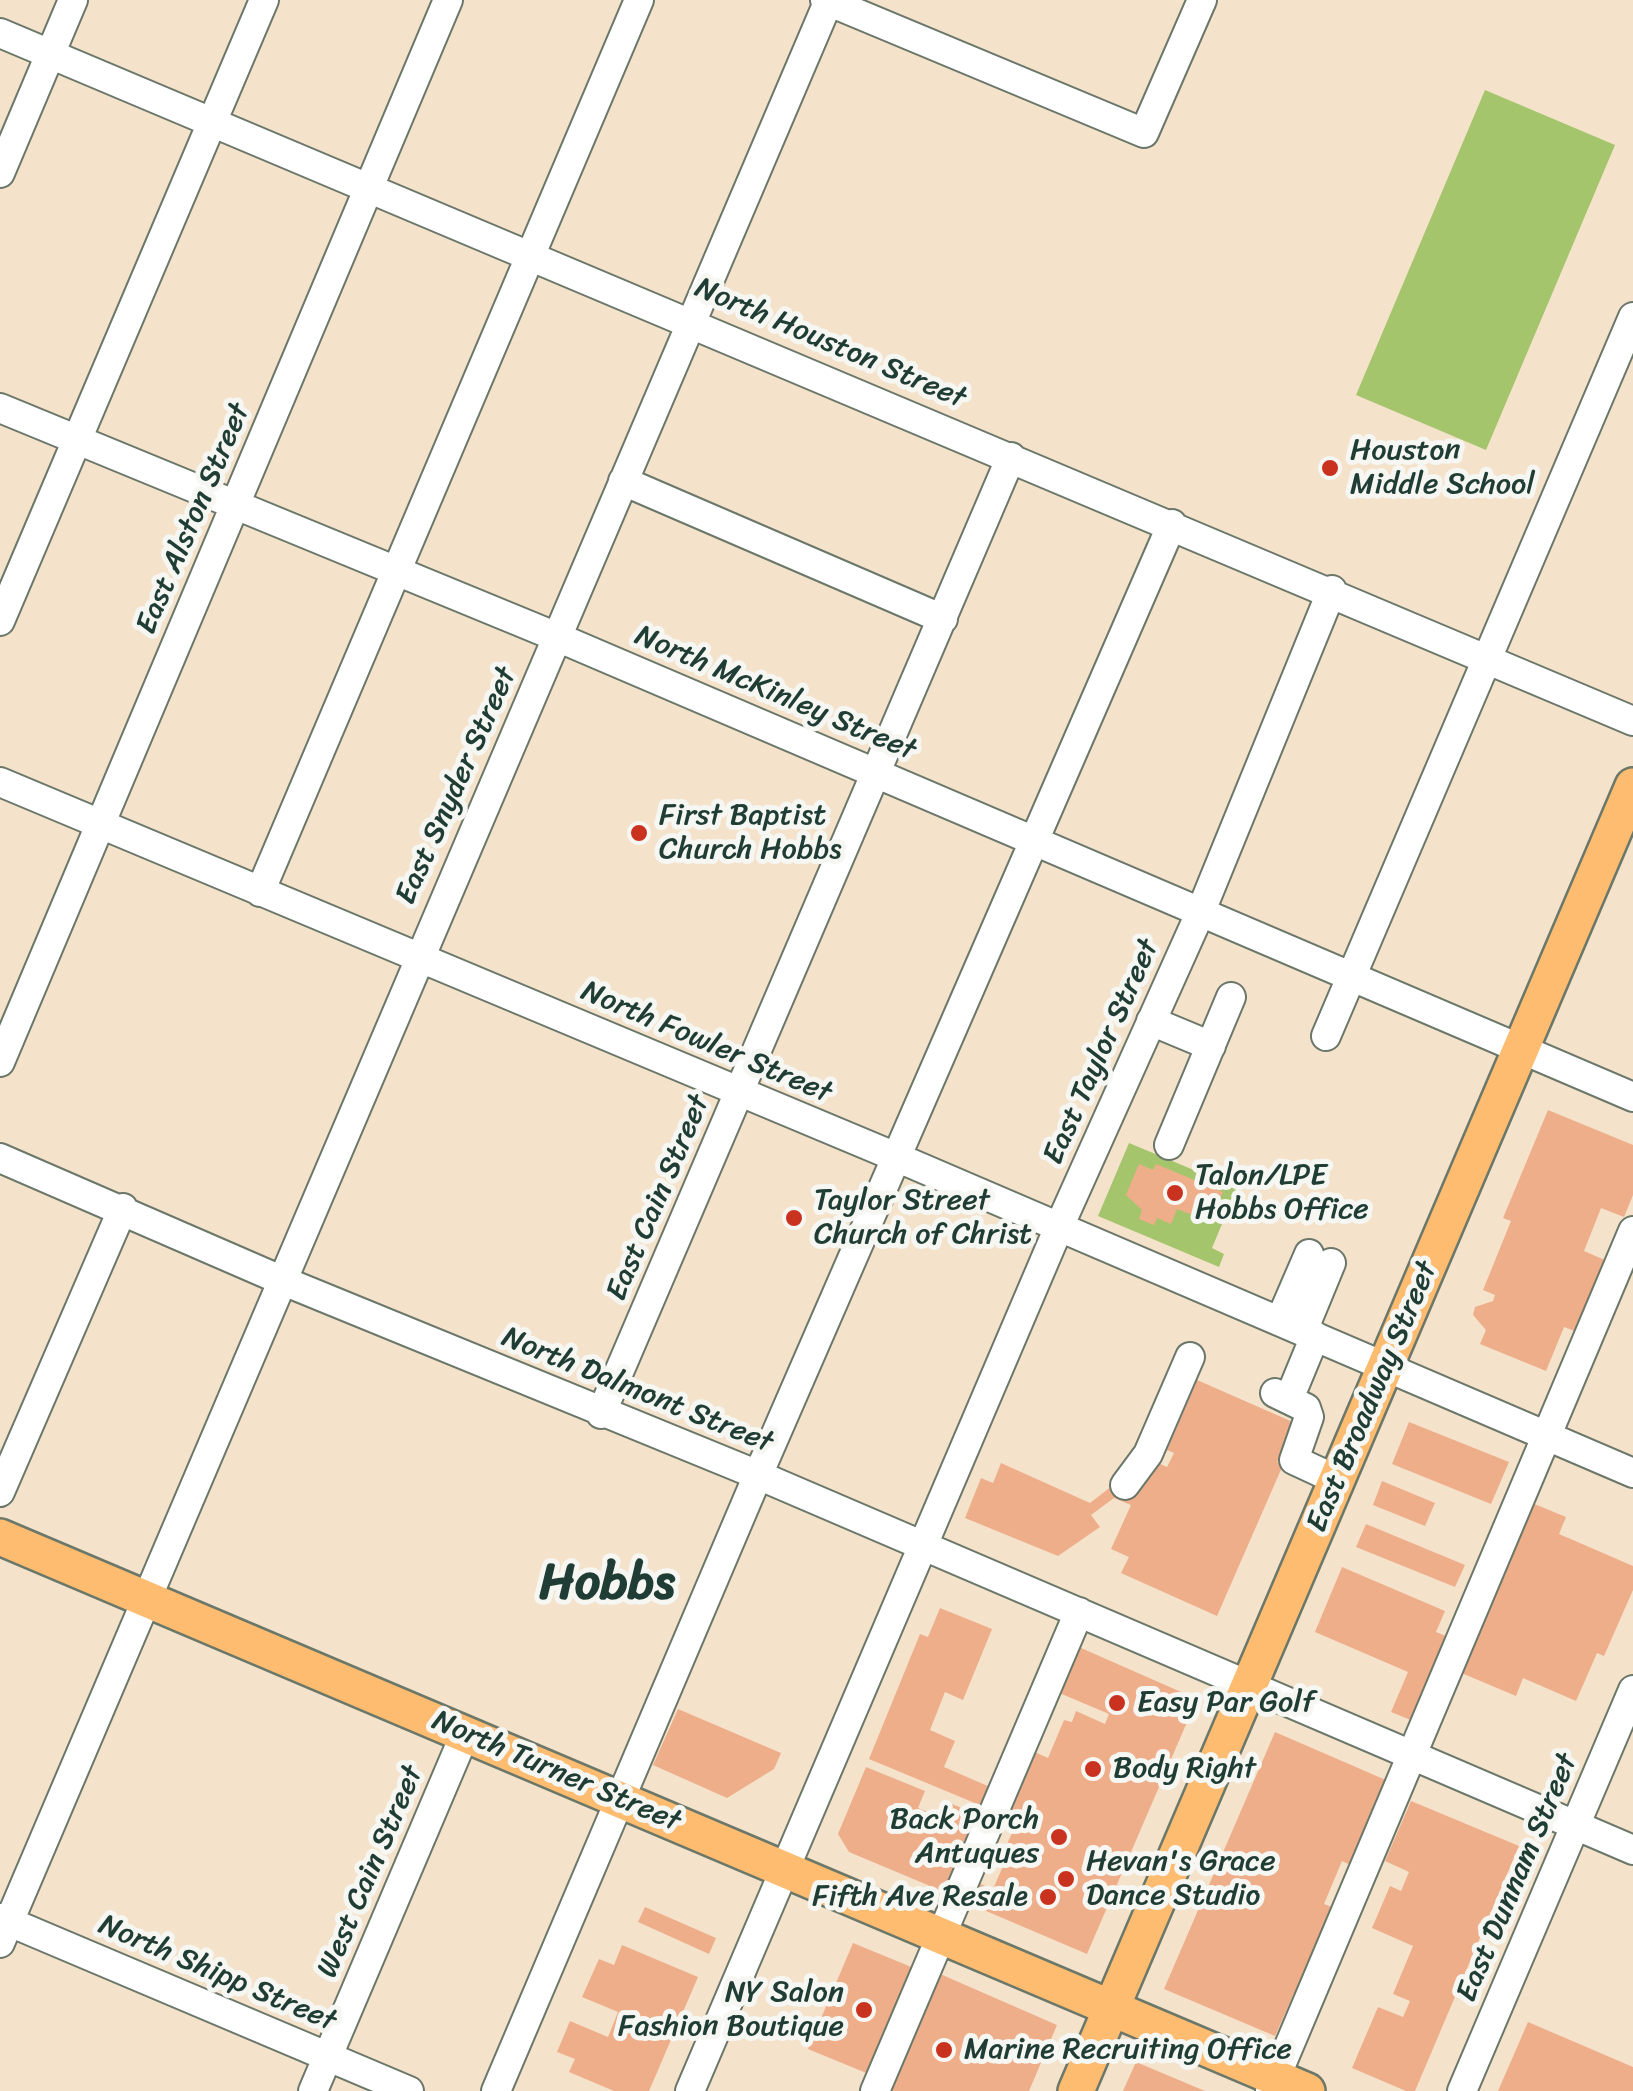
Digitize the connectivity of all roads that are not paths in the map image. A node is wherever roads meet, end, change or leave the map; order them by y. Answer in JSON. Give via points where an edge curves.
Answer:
{"nodes":[{"id":1,"x":73,"y":0,"type":"edge"},
{"id":2,"x":264,"y":0,"type":"edge"},
{"id":3,"x":448,"y":0,"type":"edge"},
{"id":4,"x":639,"y":0,"type":"edge"},
{"id":5,"x":827,"y":0,"type":"edge"},
{"id":6,"x":1202,"y":0,"type":"edge"},
{"id":7,"x":0,"y":33,"type":"edge"},
{"id":8,"x":50,"y":54,"type":"junction"},
{"id":9,"x":210,"y":120,"type":"junction"},
{"id":10,"x":0,"y":173,"type":"edge"},
{"id":11,"x":368,"y":186,"type":"junction"},
{"id":12,"x":531,"y":254,"type":"junction"},
{"id":13,"x":690,"y":320,"type":"junction"},
{"id":14,"x":1630,"y":334,"type":"edge"},
{"id":15,"x":0,"y":408,"type":"edge"},
{"id":16,"x":77,"y":440,"type":"junction"},
{"id":17,"x":1011,"y":456,"type":"junction"},
{"id":18,"x":623,"y":482,"type":"junction"},
{"id":19,"x":235,"y":508,"type":"junction"},
{"id":20,"x":1172,"y":524,"type":"junction"},
{"id":21,"x":394,"y":573,"type":"junction"},
{"id":22,"x":1332,"y":590,"type":"junction"},
{"id":23,"x":943,"y":619,"type":"junction"},
{"id":24,"x":0,"y":621,"type":"edge"},
{"id":25,"x":557,"y":637,"type":"junction"},
{"id":26,"x":1485,"y":657,"type":"junction"},
{"id":27,"x":1633,"y":721,"type":"edge"},
{"id":28,"x":878,"y":774,"type":"junction"},
{"id":29,"x":0,"y":782,"type":"edge"},
{"id":30,"x":1633,"y":786,"type":"edge"},
{"id":31,"x":100,"y":824,"type":"junction"},
{"id":32,"x":1033,"y":840,"type":"junction"},
{"id":33,"x":260,"y":892,"type":"junction"},
{"id":34,"x":1201,"y":911,"type":"junction"},
{"id":35,"x":417,"y":959,"type":"junction"},
{"id":36,"x":1350,"y":975,"type":"junction"},
{"id":37,"x":1231,"y":997,"type":"dead end"},
{"id":38,"x":1151,"y":1021,"type":"junction"},
{"id":39,"x":1326,"y":1036,"type":"dead end"},
{"id":40,"x":1211,"y":1046,"type":"junction"},
{"id":41,"x":1520,"y":1049,"type":"junction"},
{"id":42,"x":0,"y":1062,"type":"edge"},
{"id":43,"x":741,"y":1092,"type":"junction"},
{"id":44,"x":1633,"y":1097,"type":"edge"},
{"id":45,"x":1169,"y":1145,"type":"dead end"},
{"id":46,"x":896,"y":1157,"type":"junction"},
{"id":47,"x":0,"y":1158,"type":"edge"},
{"id":48,"x":122,"y":1208,"type":"junction"},
{"id":49,"x":1059,"y":1227,"type":"junction"},
{"id":50,"x":1633,"y":1231,"type":"edge"},
{"id":51,"x":1318,"y":1258,"type":"dead end"},
{"id":52,"x":281,"y":1280,"type":"junction"},
{"id":53,"x":1299,"y":1330,"type":"junction"},
{"id":54,"x":1190,"y":1357,"type":"dead end"},
{"id":55,"x":1386,"y":1366,"type":"junction"},
{"id":56,"x":601,"y":1414,"type":"junction"},
{"id":57,"x":1547,"y":1436,"type":"junction"},
{"id":58,"x":1633,"y":1473,"type":"edge"},
{"id":59,"x":758,"y":1474,"type":"junction"},
{"id":60,"x":1337,"y":1480,"type":"junction"},
{"id":61,"x":1125,"y":1485,"type":"dead end"},
{"id":62,"x":0,"y":1492,"type":"edge"},
{"id":63,"x":0,"y":1536,"type":"edge"},
{"id":64,"x":923,"y":1545,"type":"junction"},
{"id":65,"x":146,"y":1598,"type":"junction"},
{"id":66,"x":1080,"y":1612,"type":"junction"},
{"id":67,"x":1249,"y":1685,"type":"junction"},
{"id":68,"x":1633,"y":1690,"type":"edge"},
{"id":69,"x":466,"y":1734,"type":"junction"},
{"id":70,"x":1414,"y":1756,"type":"junction"},
{"id":71,"x":621,"y":1799,"type":"junction"},
{"id":72,"x":1576,"y":1825,"type":"junction"},
{"id":73,"x":1633,"y":1850,"type":"edge"},
{"id":74,"x":785,"y":1869,"type":"junction"},
{"id":75,"x":3,"y":1927,"type":"edge"},
{"id":76,"x":941,"y":1935,"type":"junction"},
{"id":77,"x":1112,"y":2007,"type":"junction"},
{"id":78,"x":328,"y":2056,"type":"junction"},
{"id":79,"x":1284,"y":2086,"type":"edge"},
{"id":80,"x":313,"y":2091,"type":"edge"},
{"id":81,"x":410,"y":2091,"type":"edge"},
{"id":82,"x":496,"y":2091,"type":"edge"},
{"id":83,"x":690,"y":2091,"type":"edge"},
{"id":84,"x":875,"y":2091,"type":"edge"},
{"id":85,"x":1076,"y":2091,"type":"edge"},
{"id":86,"x":1462,"y":2091,"type":"edge"}],
"edges":[{"from":1,"to":8,"type":"street"},
{"from":2,"to":9,"type":"street"},
{"from":3,"to":11,"type":"street","name":"East Alston Street"},
{"from":4,"to":12,"type":"street"},
{"from":5,"to":6,"type":"street","via":[[1144,134]]},
{"from":5,"to":13,"type":"street","name":"East Snyder Street"},
{"from":7,"to":8,"type":"street","name":"North Houston Street"},
{"from":8,"to":9,"type":"street","name":"North Houston Street"},
{"from":8,"to":10,"type":"street"},
{"from":9,"to":11,"type":"street","name":"North Houston Street"},
{"from":9,"to":16,"type":"street"},
{"from":11,"to":12,"type":"street","name":"North Houston Street"},
{"from":11,"to":19,"type":"street","name":"East Alston Street"},
{"from":12,"to":13,"type":"street","name":"North Houston Street"},
{"from":12,"to":21,"type":"street"},
{"from":13,"to":17,"type":"street","name":"North Houston Street"},
{"from":13,"to":18,"type":"street","name":"East Snyder Street"},
{"from":14,"to":26,"type":"street"},
{"from":15,"to":16,"type":"street","name":"North McKinley Street"},
{"from":16,"to":19,"type":"street","name":"North McKinley Street"},
{"from":16,"to":24,"type":"street"},
{"from":17,"to":20,"type":"street","name":"North Houston Street"},
{"from":17,"to":23,"type":"street","name":"East Cain Street"},
{"from":18,"to":23,"type":"street"},
{"from":18,"to":25,"type":"street","name":"East Snyder Street"},
{"from":19,"to":21,"type":"street","name":"North McKinley Street"},
{"from":19,"to":31,"type":"street","name":"East Alston Street"},
{"from":20,"to":22,"type":"street","name":"North Houston Street"},
{"from":20,"to":32,"type":"street"},
{"from":21,"to":25,"type":"street","name":"North McKinley Street"},
{"from":21,"to":33,"type":"street"},
{"from":22,"to":26,"type":"street","name":"North Houston Street"},
{"from":22,"to":34,"type":"street","name":"East Taylor Street"},
{"from":23,"to":28,"type":"street","name":"East Cain Street"},
{"from":25,"to":28,"type":"street","name":"North McKinley Street"},
{"from":25,"to":35,"type":"street","name":"East Snyder Street"},
{"from":26,"to":27,"type":"street","name":"North Houston Street"},
{"from":26,"to":36,"type":"street"},
{"from":28,"to":32,"type":"street","name":"North McKinley Street"},
{"from":28,"to":43,"type":"street","name":"East Cain Street"},
{"from":29,"to":31,"type":"street","name":"North Fowler Street"},
{"from":30,"to":41,"type":"main road","name":"East Broadway Street"},
{"from":31,"to":33,"type":"street","name":"North Fowler Street"},
{"from":31,"to":42,"type":"street","name":"East Alston Street"},
{"from":32,"to":34,"type":"street","name":"North McKinley Street"},
{"from":32,"to":46,"type":"street"},
{"from":33,"to":35,"type":"street","name":"North Fowler Street"},
{"from":34,"to":36,"type":"street","name":"North McKinley Street"},
{"from":34,"to":38,"type":"street","name":"East Taylor Street"},
{"from":35,"to":43,"type":"street","name":"North Fowler Street"},
{"from":35,"to":52,"type":"street","name":"East Snyder Street"},
{"from":36,"to":39,"type":"street"},
{"from":36,"to":41,"type":"street","name":"North McKinley Street"},
{"from":37,"to":40,"type":"street"},
{"from":38,"to":40,"type":"street"},
{"from":38,"to":49,"type":"street","name":"East Taylor Street"},
{"from":40,"to":45,"type":"street"},
{"from":41,"to":44,"type":"street","name":"North McKinley Street"},
{"from":41,"to":55,"type":"main road","name":"East Broadway Street"},
{"from":43,"to":46,"type":"street","name":"North Fowler Street"},
{"from":43,"to":56,"type":"street","name":"East Cain Street"},
{"from":46,"to":49,"type":"street","name":"North Fowler Street"},
{"from":46,"to":59,"type":"street"},
{"from":47,"to":48,"type":"street","name":"North Dalmont Street"},
{"from":48,"to":52,"type":"street","name":"North Dalmont Street"},
{"from":48,"to":62,"type":"street"},
{"from":49,"to":53,"type":"street","name":"North Fowler Street"},
{"from":49,"to":64,"type":"street","name":"East Taylor Street"},
{"from":50,"to":57,"type":"street"},
{"from":51,"to":53,"type":"street"},
{"from":52,"to":56,"type":"street","name":"North Dalmont Street"},
{"from":52,"to":65,"type":"street","name":"East Snyder Street"},
{"from":53,"to":55,"type":"street","name":"North Fowler Street"},
{"from":53,"to":60,"type":"street","via":[[1282,1396],[1306,1408],[1309,1417],[1294,1460]]},
{"from":54,"to":61,"type":"street","via":[[1148,1454]]},
{"from":55,"to":57,"type":"street","name":"North Fowler Street"},
{"from":55,"to":60,"type":"main road","name":"East Broadway Street"},
{"from":56,"to":59,"type":"street","name":"North Dalmont Street"},
{"from":57,"to":58,"type":"street","name":"North Fowler Street"},
{"from":57,"to":70,"type":"street"},
{"from":59,"to":64,"type":"street","name":"North Dalmont Street"},
{"from":59,"to":71,"type":"street"},
{"from":60,"to":67,"type":"main road","name":"East Broadway Street"},
{"from":63,"to":65,"type":"main road","name":"North Turner Street"},
{"from":64,"to":66,"type":"street","name":"North Dalmont Street"},
{"from":64,"to":74,"type":"street","name":"East Taylor Street"},
{"from":65,"to":69,"type":"main road","name":"North Turner Street"},
{"from":65,"to":75,"type":"street","name":"East Snyder Street"},
{"from":66,"to":67,"type":"street","name":"North Dalmont Street"},
{"from":66,"to":76,"type":"street"},
{"from":67,"to":70,"type":"street","name":"North Dalmont Street"},
{"from":67,"to":77,"type":"main road","name":"East Broadway Street"},
{"from":68,"to":72,"type":"street","name":"East Dunnam Street"},
{"from":69,"to":71,"type":"main road","name":"North Turner Street"},
{"from":69,"to":78,"type":"street","name":"West Cain Street"},
{"from":70,"to":72,"type":"street","name":"North Dalmont Street"},
{"from":70,"to":79,"type":"street"},
{"from":71,"to":74,"type":"main road","name":"North Turner Street"},
{"from":71,"to":82,"type":"street"},
{"from":72,"to":73,"type":"street","name":"North Dalmont Street"},
{"from":72,"to":86,"type":"street","name":"East Dunnam Street"},
{"from":74,"to":76,"type":"main road","name":"North Turner Street"},
{"from":74,"to":83,"type":"street","name":"East Taylor Street"},
{"from":75,"to":78,"type":"street","name":"North Shipp Street"},
{"from":76,"to":77,"type":"main road","name":"North Turner Street"},
{"from":76,"to":84,"type":"street"},
{"from":77,"to":79,"type":"main road","name":"North Turner Street"},
{"from":77,"to":85,"type":"main road","name":"East Broadway Street"},
{"from":78,"to":80,"type":"street","name":"West Cain Street"},
{"from":78,"to":81,"type":"street","name":"North Shipp Street"}]}
